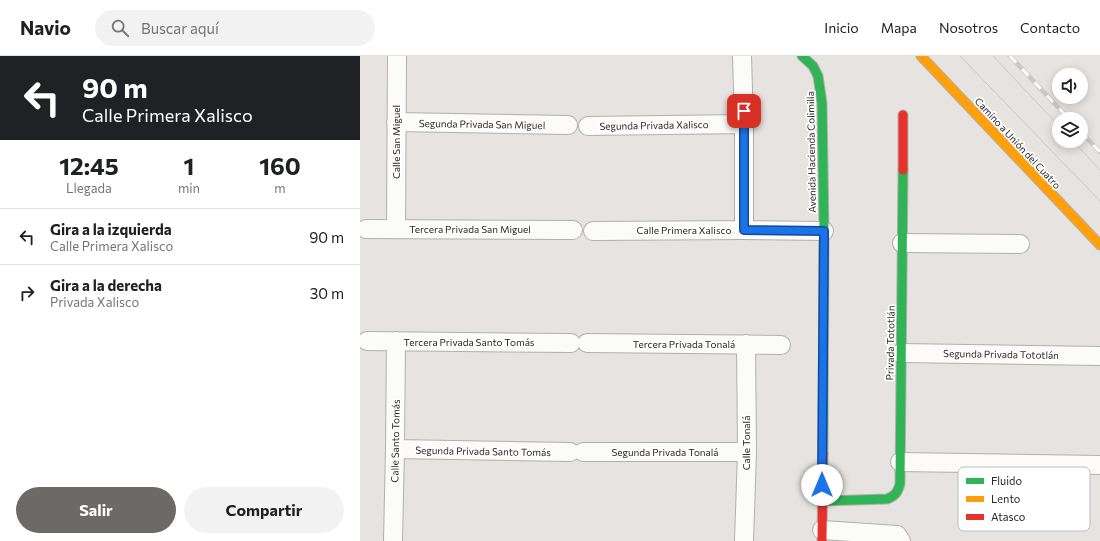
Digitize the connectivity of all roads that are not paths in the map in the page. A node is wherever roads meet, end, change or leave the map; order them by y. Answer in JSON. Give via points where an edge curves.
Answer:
{"nodes":[{"id":1,"x":397,"y":56,"type":"edge"},
{"id":2,"x":742,"y":56,"type":"edge"},
{"id":3,"x":802,"y":56,"type":"edge"},
{"id":4,"x":921,"y":56,"type":"edge"},
{"id":5,"x":904,"y":115,"type":"dead end"},
{"id":6,"x":396,"y":122,"type":"junction"},
{"id":7,"x":744,"y":124,"type":"junction"},
{"id":8,"x":568,"y":125,"type":"dead end"},
{"id":9,"x":588,"y":126,"type":"dead end"},
{"id":10,"x":366,"y":229,"type":"dead end"},
{"id":11,"x":396,"y":229,"type":"junction"},
{"id":12,"x":573,"y":230,"type":"dead end"},
{"id":13,"x":744,"y":230,"type":"junction"},
{"id":14,"x":593,"y":231,"type":"dead end"},
{"id":15,"x":824,"y":231,"type":"junction"},
{"id":16,"x":902,"y":242,"type":"junction"},
{"id":17,"x":1020,"y":244,"type":"dead end"},
{"id":18,"x":1100,"y":245,"type":"edge"},
{"id":19,"x":367,"y":341,"type":"dead end"},
{"id":20,"x":396,"y":341,"type":"junction"},
{"id":21,"x":579,"y":343,"type":"joint"},
{"id":22,"x":746,"y":344,"type":"junction"},
{"id":23,"x":781,"y":344,"type":"dead end"},
{"id":24,"x":901,"y":353,"type":"junction"},
{"id":25,"x":1100,"y":356,"type":"edge"},
{"id":26,"x":395,"y":449,"type":"junction"},
{"id":27,"x":577,"y":452,"type":"joint"},
{"id":28,"x":747,"y":452,"type":"junction"},
{"id":29,"x":900,"y":462,"type":"junction"},
{"id":30,"x":1100,"y":465,"type":"edge"},
{"id":31,"x":822,"y":501,"type":"junction"},
{"id":32,"x":822,"y":536,"type":"edge"},
{"id":33,"x":393,"y":541,"type":"edge"},
{"id":34,"x":744,"y":541,"type":"edge"},
{"id":35,"x":901,"y":541,"type":"edge"}],
"edges":[{"from":1,"to":6,"type":"street","name":"Calle San Miguel"},
{"from":2,"to":7,"type":"street"},
{"from":3,"to":15,"type":"street","name":"Avenida Hacienda Colimilla","via":[[813,66],[821,90]]},
{"from":4,"to":18,"type":"street","name":"Camino a Unión del Cuatro"},
{"from":5,"to":16,"type":"street","name":"Privada Tototlán"},
{"from":6,"to":8,"type":"street","name":"Segunda Privada San Miguel"},
{"from":6,"to":11,"type":"street","name":"Calle San Miguel"},
{"from":7,"to":9,"type":"street","name":"Segunda Privada Xalisco"},
{"from":7,"to":13,"type":"street"},
{"from":10,"to":11,"type":"street","name":"Tercera Privada San Miguel"},
{"from":11,"to":12,"type":"street","name":"Tercera Privada San Miguel"},
{"from":13,"to":14,"type":"street","name":"Calle Primera Xalisco"},
{"from":13,"to":15,"type":"street","name":"Calle Primera Xalisco"},
{"from":15,"to":31,"type":"street","name":"Avenida Hacienda Colimilla"},
{"from":16,"to":17,"type":"street"},
{"from":16,"to":24,"type":"street","name":"Privada Tototlán"},
{"from":19,"to":20,"type":"street","name":"Tercera Privada Santo Tomás"},
{"from":20,"to":21,"type":"street","name":"Tercera Privada Santo Tomás"},
{"from":20,"to":26,"type":"street","name":"Calle Santo Tomás"},
{"from":21,"to":22,"type":"street","name":"Tercera Privada Tonalá"},
{"from":22,"to":23,"type":"street","name":"Tercera Privada Tonalá"},
{"from":22,"to":28,"type":"street","name":"Calle Tonalá"},
{"from":24,"to":25,"type":"street","name":"Segunda Privada Tototlán"},
{"from":24,"to":29,"type":"street","name":"Privada Tototlán"},
{"from":26,"to":27,"type":"street","name":"Segunda Privada Santo Tomás"},
{"from":26,"to":33,"type":"street","name":"Calle Santo Tomás"},
{"from":27,"to":28,"type":"street","name":"Segunda Privada Tonalá"},
{"from":28,"to":34,"type":"street","name":"Calle Tonalá"},
{"from":29,"to":30,"type":"street"},
{"from":29,"to":31,"type":"street","name":"Privada Tototlán","via":[[899,490],[892,498]]},
{"from":31,"to":32,"type":"street","name":"Avenida Hacienda Colimilla"},
{"from":32,"to":35,"type":"street","via":[[898,535]]}]}
